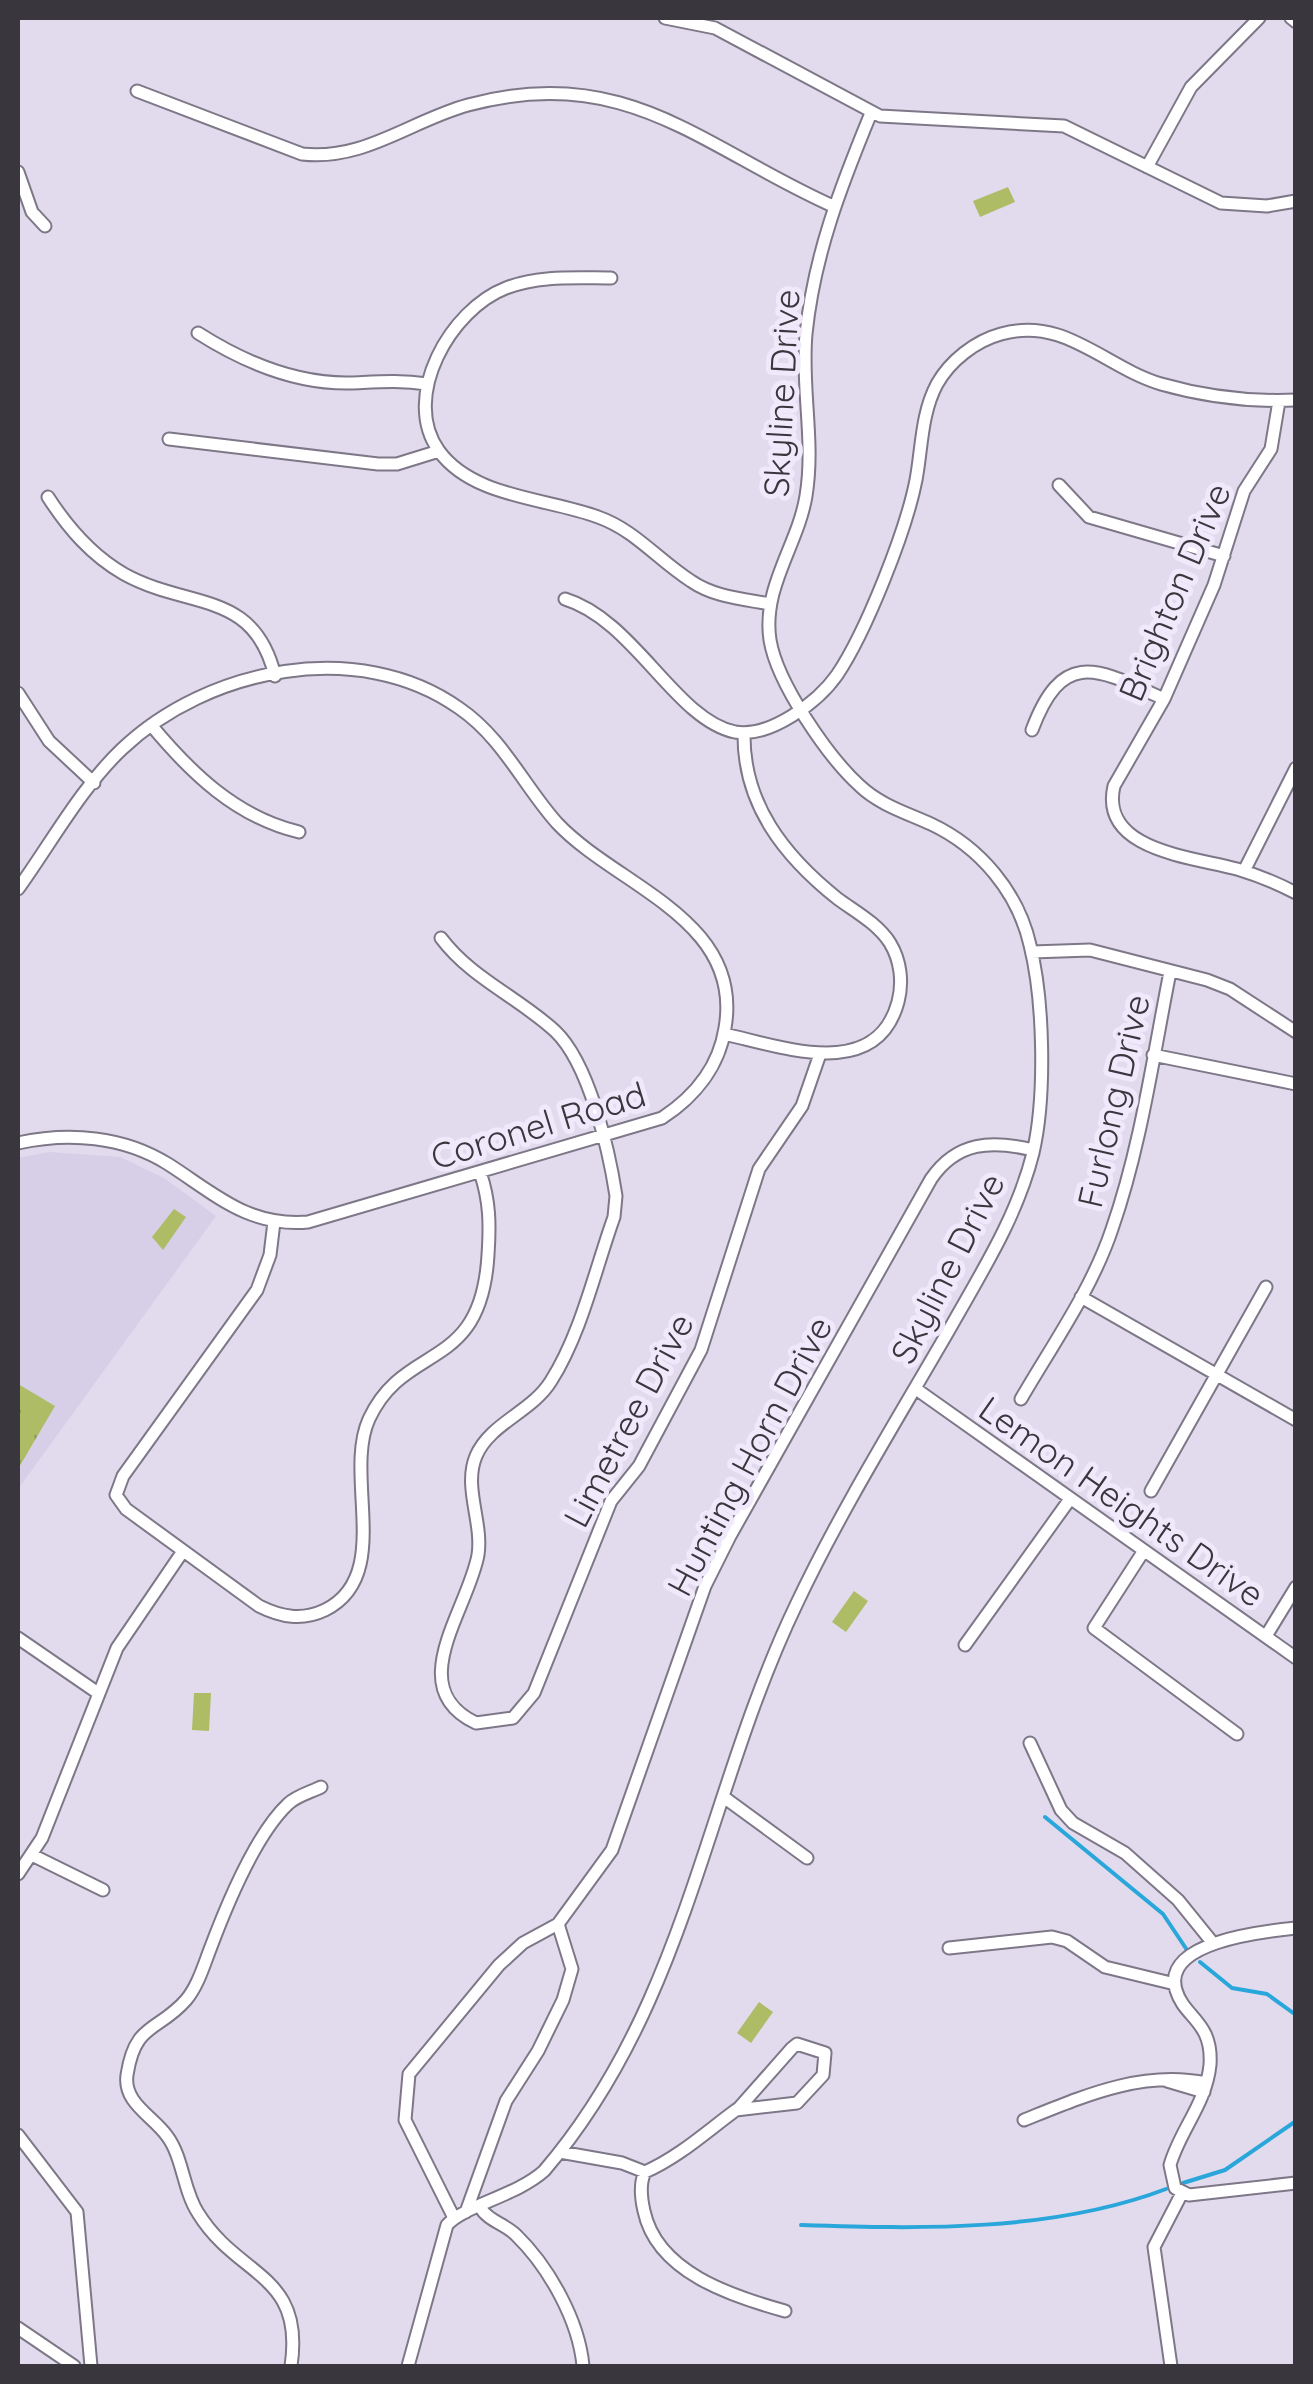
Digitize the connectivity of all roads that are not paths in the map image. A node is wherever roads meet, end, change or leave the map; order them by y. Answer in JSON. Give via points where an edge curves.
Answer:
{"nodes":[{"id":1,"x":666,"y":18,"type":"edge"},
{"id":2,"x":1259,"y":18,"type":"edge"},
{"id":3,"x":137,"y":91,"type":"dead end"},
{"id":4,"x":871,"y":113,"type":"junction"},
{"id":5,"x":1146,"y":167,"type":"junction"},
{"id":6,"x":18,"y":172,"type":"edge"},
{"id":7,"x":1296,"y":202,"type":"edge"},
{"id":8,"x":833,"y":206,"type":"junction"},
{"id":9,"x":45,"y":226,"type":"dead end"},
{"id":10,"x":611,"y":278,"type":"dead end"},
{"id":11,"x":198,"y":333,"type":"dead end"},
{"id":12,"x":427,"y":384,"type":"junction"},
{"id":13,"x":1296,"y":400,"type":"edge"},
{"id":14,"x":1279,"y":401,"type":"junction"},
{"id":15,"x":170,"y":439,"type":"dead end"},
{"id":16,"x":438,"y":451,"type":"junction"},
{"id":17,"x":1059,"y":485,"type":"dead end"},
{"id":18,"x":48,"y":498,"type":"dead end"},
{"id":19,"x":1224,"y":556,"type":"junction"},
{"id":20,"x":565,"y":598,"type":"dead end"},
{"id":21,"x":770,"y":604,"type":"junction"},
{"id":22,"x":275,"y":676,"type":"junction"},
{"id":23,"x":18,"y":693,"type":"edge"},
{"id":24,"x":1164,"y":698,"type":"junction"},
{"id":25,"x":802,"y":708,"type":"junction"},
{"id":26,"x":151,"y":726,"type":"junction"},
{"id":27,"x":1032,"y":730,"type":"dead end"},
{"id":28,"x":744,"y":732,"type":"junction"},
{"id":29,"x":1296,"y":768,"type":"edge"},
{"id":30,"x":94,"y":783,"type":"junction"},
{"id":31,"x":298,"y":832,"type":"dead end"},
{"id":32,"x":1244,"y":872,"type":"junction"},
{"id":33,"x":18,"y":889,"type":"edge"},
{"id":34,"x":1296,"y":893,"type":"edge"},
{"id":35,"x":441,"y":938,"type":"dead end"},
{"id":36,"x":1032,"y":952,"type":"junction"},
{"id":37,"x":1170,"y":972,"type":"junction"},
{"id":38,"x":1296,"y":1032,"type":"edge"},
{"id":39,"x":724,"y":1034,"type":"junction"},
{"id":40,"x":820,"y":1054,"type":"junction"},
{"id":41,"x":1153,"y":1055,"type":"junction"},
{"id":42,"x":1296,"y":1084,"type":"edge"},
{"id":43,"x":602,"y":1137,"type":"junction"},
{"id":44,"x":18,"y":1143,"type":"edge"},
{"id":45,"x":1033,"y":1150,"type":"junction"},
{"id":46,"x":480,"y":1172,"type":"junction"},
{"id":47,"x":274,"y":1222,"type":"junction"},
{"id":48,"x":1266,"y":1287,"type":"dead end"},
{"id":49,"x":1081,"y":1296,"type":"junction"},
{"id":50,"x":1217,"y":1376,"type":"junction"},
{"id":51,"x":916,"y":1389,"type":"junction"},
{"id":52,"x":1020,"y":1399,"type":"dead end"},
{"id":53,"x":1296,"y":1420,"type":"edge"},
{"id":54,"x":1151,"y":1491,"type":"dead end"},
{"id":55,"x":1070,"y":1499,"type":"junction"},
{"id":56,"x":183,"y":1551,"type":"junction"},
{"id":57,"x":1143,"y":1552,"type":"junction"},
{"id":58,"x":1296,"y":1587,"type":"edge"},
{"id":59,"x":1266,"y":1636,"type":"junction"},
{"id":60,"x":18,"y":1638,"type":"edge"},
{"id":61,"x":966,"y":1645,"type":"dead end"},
{"id":62,"x":1296,"y":1658,"type":"edge"},
{"id":63,"x":98,"y":1694,"type":"junction"},
{"id":64,"x":1237,"y":1734,"type":"dead end"},
{"id":65,"x":1030,"y":1743,"type":"dead end"},
{"id":66,"x":322,"y":1786,"type":"dead end"},
{"id":67,"x":725,"y":1798,"type":"junction"},
{"id":68,"x":34,"y":1856,"type":"junction"},
{"id":69,"x":807,"y":1858,"type":"dead end"},
{"id":70,"x":18,"y":1874,"type":"edge"},
{"id":71,"x":103,"y":1890,"type":"dead end"},
{"id":72,"x":558,"y":1924,"type":"junction"},
{"id":73,"x":1296,"y":1928,"type":"edge"},
{"id":74,"x":1212,"y":1942,"type":"junction"},
{"id":75,"x":949,"y":1948,"type":"dead end"},
{"id":76,"x":1174,"y":1984,"type":"junction"},
{"id":77,"x":1205,"y":2088,"type":"junction"},
{"id":78,"x":736,"y":2110,"type":"junction"},
{"id":79,"x":1024,"y":2120,"type":"dead end"},
{"id":80,"x":18,"y":2134,"type":"edge"},
{"id":81,"x":560,"y":2152,"type":"junction"},
{"id":82,"x":645,"y":2172,"type":"junction"},
{"id":83,"x":1296,"y":2183,"type":"edge"},
{"id":84,"x":1182,"y":2192,"type":"junction"},
{"id":85,"x":480,"y":2207,"type":"junction"},
{"id":86,"x":460,"y":2215,"type":"junction"},
{"id":87,"x":785,"y":2311,"type":"dead end"},
{"id":88,"x":18,"y":2328,"type":"edge"},
{"id":89,"x":73,"y":2366,"type":"edge"},
{"id":90,"x":92,"y":2366,"type":"edge"},
{"id":91,"x":290,"y":2366,"type":"edge"},
{"id":92,"x":408,"y":2366,"type":"edge"},
{"id":93,"x":583,"y":2366,"type":"edge"},
{"id":94,"x":1171,"y":2366,"type":"edge"}],
"edges":[{"from":1,"to":4,"type":"street","via":[[716,28]]},
{"from":2,"to":5,"type":"street","via":[[1191,87]]},
{"from":3,"to":8,"type":"street","via":[[324,157],[368,148],[432,115],[474,103],[587,97],[664,115]]},
{"from":4,"to":5,"type":"street","via":[[910,121],[1064,126]]},
{"from":4,"to":8,"type":"street","name":"Skyline Drive"},
{"from":5,"to":7,"type":"street","via":[[1221,203]]},
{"from":6,"to":9,"type":"street","via":[[32,212]]},
{"from":8,"to":21,"type":"street","name":"Skyline Drive","via":[[806,330],[806,496]]},
{"from":10,"to":12,"type":"street","via":[[560,278],[503,289],[466,318],[434,362]]},
{"from":11,"to":12,"type":"street","via":[[231,354],[289,374]]},
{"from":12,"to":16,"type":"street"},
{"from":13,"to":14,"type":"street"},
{"from":14,"to":19,"type":"street","name":"Brighton Drive","via":[[1271,448],[1244,491]]},
{"from":14,"to":25,"type":"street","via":[[1162,384],[1115,366],[1077,340],[1042,330],[1006,333],[970,349],[932,395],[907,515],[857,637],[835,678]]},
{"from":15,"to":16,"type":"street","via":[[378,464]]},
{"from":16,"to":21,"type":"street","via":[[476,481],[618,525],[704,589]]},
{"from":17,"to":19,"type":"street","via":[[1089,516]]},
{"from":18,"to":22,"type":"street","via":[[70,531],[124,574],[249,622],[269,652]]},
{"from":19,"to":24,"type":"street","name":"Brighton Drive"},
{"from":20,"to":28,"type":"street","via":[[612,624],[710,722]]},
{"from":21,"to":25,"type":"street","name":"Skyline Drive","via":[[773,653]]},
{"from":22,"to":26,"type":"street","name":"Coronel Road","via":[[210,691]]},
{"from":22,"to":39,"type":"street","name":"Coronel Road","via":[[368,672],[423,688],[476,721],[571,836],[698,931],[724,989]]},
{"from":23,"to":30,"type":"street","via":[[50,741]]},
{"from":24,"to":27,"type":"street","via":[[1105,672],[1074,673],[1050,689]]},
{"from":24,"to":32,"type":"street","name":"Brighton Drive","via":[[1114,786],[1115,818],[1147,844]]},
{"from":25,"to":28,"type":"street"},
{"from":25,"to":36,"type":"street","name":"Skyline Drive","via":[[868,793],[947,832],[988,866],[1014,900]]},
{"from":26,"to":30,"type":"street","name":"Coronel Road"},
{"from":26,"to":31,"type":"street","via":[[208,786],[255,817]]},
{"from":28,"to":40,"type":"street","via":[[747,780],[769,826],[815,879],[882,932],[900,968],[898,1004],[882,1031],[859,1048]]},
{"from":29,"to":32,"type":"street"},
{"from":30,"to":33,"type":"street","name":"Coronel Road"},
{"from":32,"to":34,"type":"street"},
{"from":35,"to":43,"type":"street","via":[[457,959],[570,1048]]},
{"from":36,"to":37,"type":"street","via":[[1090,950]]},
{"from":36,"to":45,"type":"street","name":"Skyline Drive","via":[[1040,1076]]},
{"from":37,"to":38,"type":"street","via":[[1230,989]]},
{"from":37,"to":41,"type":"street","name":"Furlong Drive"},
{"from":39,"to":40,"type":"street"},
{"from":39,"to":43,"type":"street","name":"Coronel Road","via":[[709,1072],[686,1100],[662,1118]]},
{"from":40,"to":43,"type":"street","name":"Limetree Drive","via":[[802,1106],[759,1168],[701,1350],[639,1466],[611,1500],[534,1693],[526,1708],[503,1722],[476,1723],[448,1704],[439,1673],[478,1553],[472,1469],[488,1437],[550,1383],[572,1332],[614,1217]]},
{"from":41,"to":42,"type":"street"},
{"from":41,"to":49,"type":"street","name":"Furlong Drive","via":[[1132,1166],[1112,1232]]},
{"from":43,"to":46,"type":"street","name":"Coronel Road"},
{"from":44,"to":47,"type":"street","name":"Coronel Road","via":[[78,1136],[125,1146],[166,1163],[238,1212]]},
{"from":45,"to":51,"type":"street","name":"Skyline Drive","via":[[1008,1222]]},
{"from":45,"to":72,"type":"street","name":"Hunting Horn Drive","via":[[972,1146],[945,1160],[931,1179],[730,1536],[705,1586],[612,1850]]},
{"from":46,"to":47,"type":"street","name":"Coronel Road","via":[[327,1218]]},
{"from":46,"to":56,"type":"street","via":[[490,1218],[486,1290],[461,1337],[387,1394],[367,1423],[360,1466],[363,1550],[349,1588],[324,1611],[284,1616]]},
{"from":47,"to":56,"type":"street","via":[[257,1290],[122,1476],[116,1495]]},
{"from":48,"to":50,"type":"street"},
{"from":49,"to":50,"type":"street"},
{"from":49,"to":52,"type":"street","name":"Furlong Drive"},
{"from":50,"to":53,"type":"street"},
{"from":50,"to":54,"type":"street"},
{"from":51,"to":55,"type":"street","name":"Lemon Heights Drive"},
{"from":51,"to":67,"type":"street","name":"Skyline Drive","via":[[784,1630]]},
{"from":55,"to":57,"type":"street","name":"Lemon Heights Drive"},
{"from":55,"to":61,"type":"street"},
{"from":56,"to":63,"type":"street","via":[[126,1632]]},
{"from":57,"to":59,"type":"street","name":"Lemon Heights Drive"},
{"from":57,"to":64,"type":"street","via":[[1094,1628]]},
{"from":58,"to":59,"type":"street"},
{"from":59,"to":62,"type":"street","name":"Lemon Heights Drive"},
{"from":60,"to":63,"type":"street"},
{"from":63,"to":68,"type":"street"},
{"from":65,"to":74,"type":"street","via":[[1061,1810],[1152,1876]]},
{"from":66,"to":91,"type":"street","via":[[289,1802],[267,1833],[186,2000],[145,2029],[127,2075],[132,2099],[172,2142],[198,2214],[289,2308]]},
{"from":67,"to":69,"type":"street"},
{"from":67,"to":81,"type":"street","name":"Skyline Drive","via":[[647,2014]]},
{"from":68,"to":70,"type":"street"},
{"from":68,"to":71,"type":"street"},
{"from":72,"to":86,"type":"street","via":[[572,1969],[563,2000],[506,2101]]},
{"from":72,"to":86,"type":"street","via":[[500,1965],[408,2074],[405,2120]]},
{"from":73,"to":74,"type":"street"},
{"from":74,"to":76,"type":"street","via":[[1184,1964]]},
{"from":75,"to":76,"type":"street","via":[[1052,1937],[1105,1967]]},
{"from":76,"to":77,"type":"street","via":[[1210,2046]]},
{"from":77,"to":79,"type":"street","via":[[1178,2077],[1110,2087]]},
{"from":77,"to":84,"type":"street","via":[[1170,2166]]},
{"from":78,"to":78,"type":"street","via":[[796,2103],[823,2075],[826,2053],[797,2044]]},
{"from":78,"to":82,"type":"street"},
{"from":80,"to":90,"type":"street","via":[[78,2212]]},
{"from":81,"to":82,"type":"street"},
{"from":81,"to":85,"type":"street","name":"Skyline Drive","via":[[530,2183]]},
{"from":82,"to":87,"type":"street","via":[[648,2232],[669,2256],[726,2292]]},
{"from":83,"to":84,"type":"street","via":[[1201,2196]]},
{"from":84,"to":94,"type":"street","via":[[1154,2247]]},
{"from":85,"to":86,"type":"street","name":"Skyline Drive"},
{"from":85,"to":93,"type":"street","via":[[520,2238],[558,2293],[581,2343]]},
{"from":86,"to":92,"type":"street","via":[[440,2242]]},
{"from":88,"to":89,"type":"street"}]}
